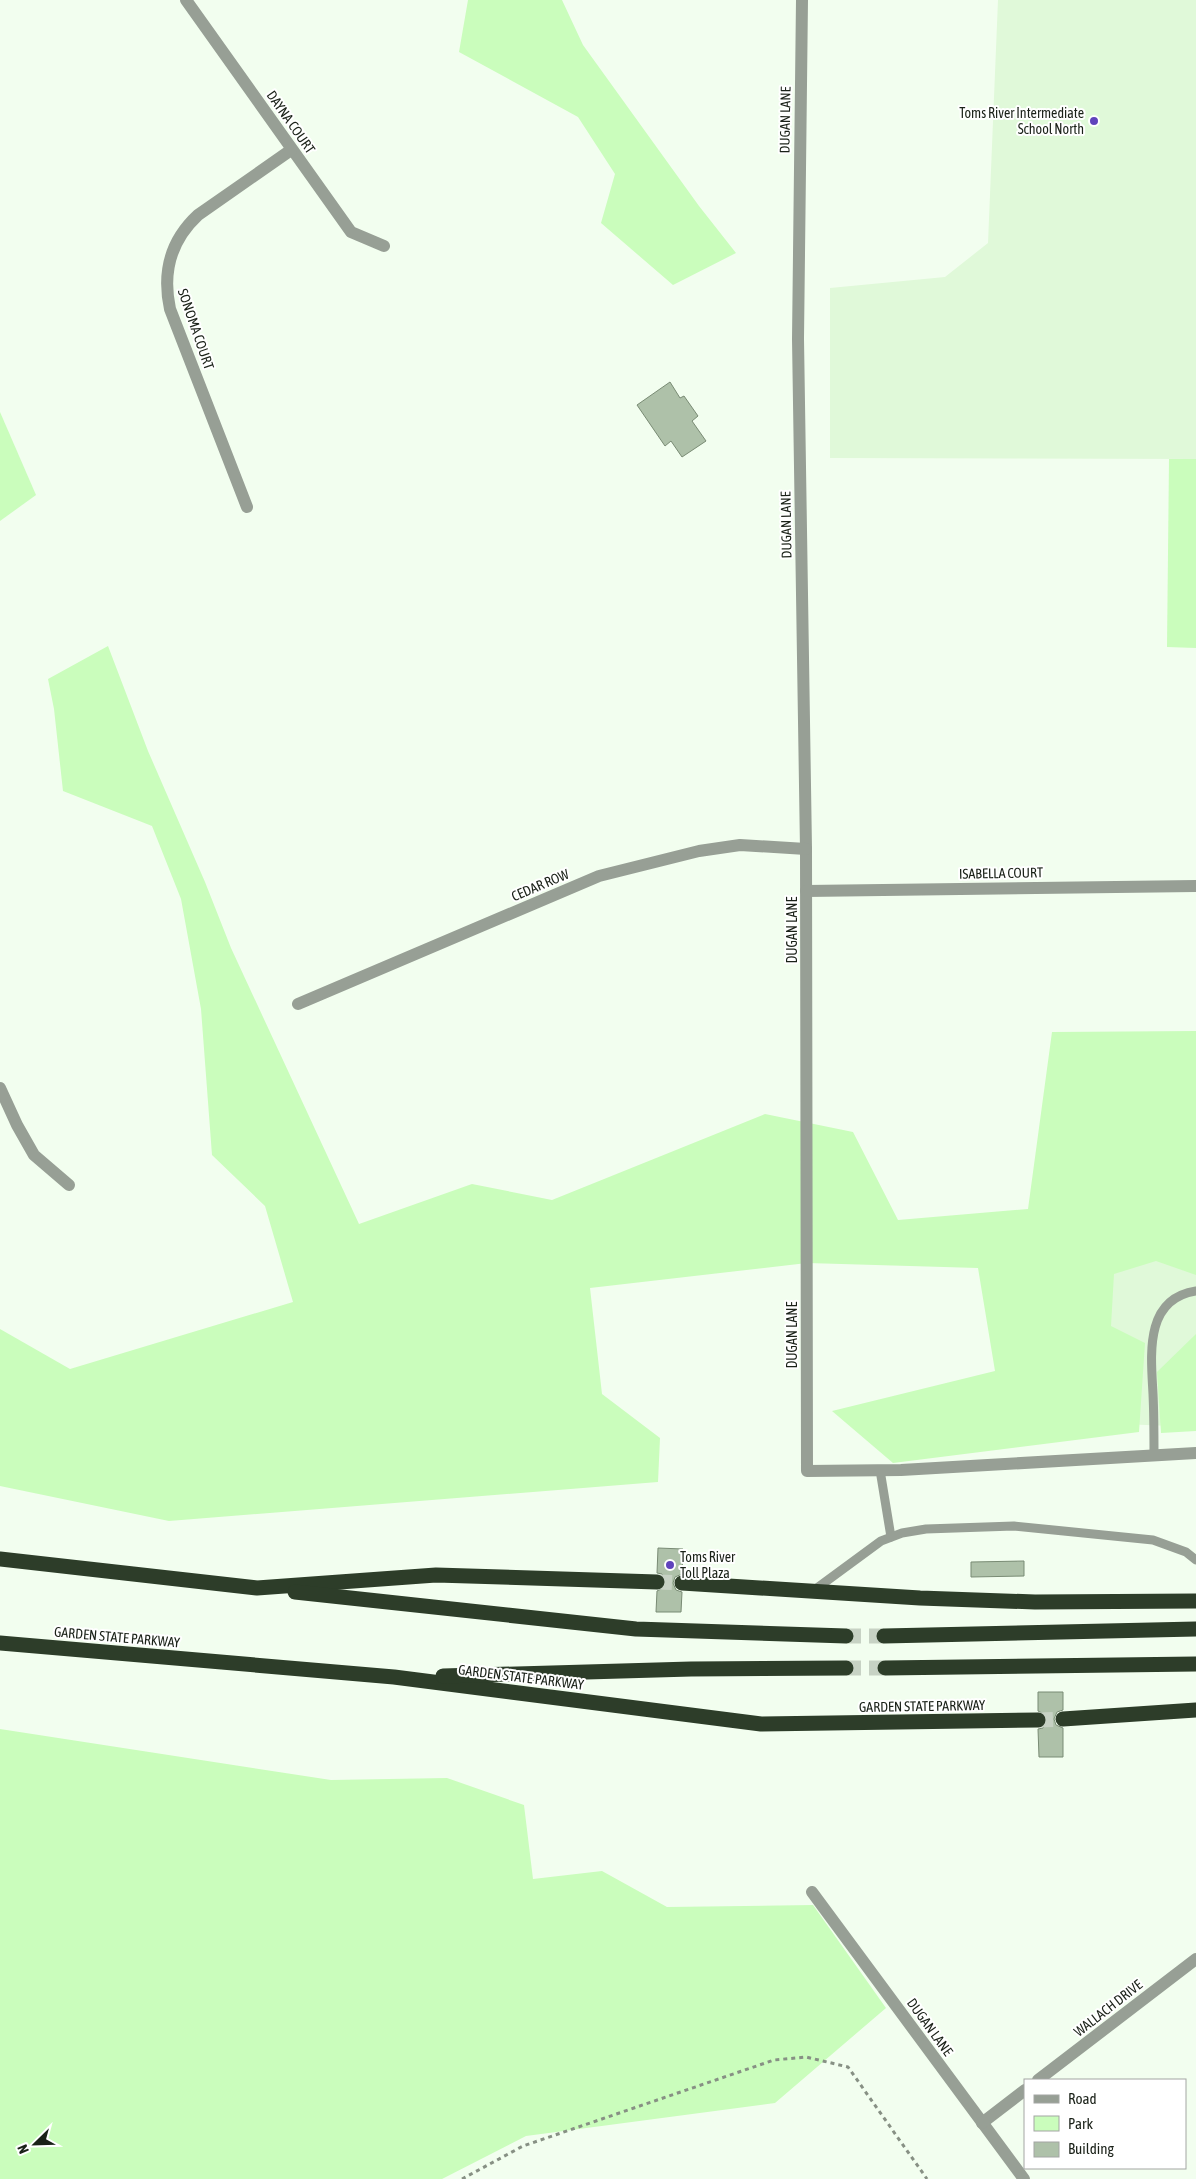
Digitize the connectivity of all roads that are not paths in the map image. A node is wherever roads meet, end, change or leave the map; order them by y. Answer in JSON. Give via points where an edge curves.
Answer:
{"nodes":[{"id":1,"x":186,"y":0,"type":"edge"},
{"id":2,"x":802,"y":0,"type":"edge"},
{"id":3,"x":292,"y":150,"type":"junction"},
{"id":4,"x":384,"y":246,"type":"dead end"},
{"id":5,"x":247,"y":507,"type":"dead end"},
{"id":6,"x":806,"y":850,"type":"junction"},
{"id":7,"x":1196,"y":886,"type":"edge"},
{"id":8,"x":806,"y":891,"type":"junction"},
{"id":9,"x":298,"y":1004,"type":"dead end"},
{"id":10,"x":0,"y":1088,"type":"edge"},
{"id":11,"x":69,"y":1185,"type":"dead end"},
{"id":12,"x":1196,"y":1291,"type":"edge"},
{"id":13,"x":1196,"y":1453,"type":"edge"},
{"id":14,"x":1154,"y":1456,"type":"junction"},
{"id":15,"x":880,"y":1470,"type":"junction"},
{"id":16,"x":891,"y":1537,"type":"junction"},
{"id":17,"x":0,"y":1559,"type":"edge"},
{"id":18,"x":1196,"y":1560,"type":"edge"},
{"id":19,"x":657,"y":1582,"type":"tunnel mouth"},
{"id":20,"x":682,"y":1583,"type":"tunnel mouth"},
{"id":21,"x":257,"y":1588,"type":"junction"},
{"id":22,"x":813,"y":1591,"type":"junction"},
{"id":23,"x":1196,"y":1602,"type":"edge"},
{"id":24,"x":1196,"y":1629,"type":"edge"},
{"id":25,"x":846,"y":1636,"type":"tunnel mouth"},
{"id":26,"x":884,"y":1636,"type":"tunnel mouth"},
{"id":27,"x":0,"y":1643,"type":"edge"},
{"id":28,"x":1196,"y":1664,"type":"edge"},
{"id":29,"x":846,"y":1668,"type":"tunnel mouth"},
{"id":30,"x":884,"y":1668,"type":"tunnel mouth"},
{"id":31,"x":394,"y":1678,"type":"junction"},
{"id":32,"x":1196,"y":1710,"type":"edge"},
{"id":33,"x":1063,"y":1719,"type":"tunnel mouth"},
{"id":34,"x":1038,"y":1720,"type":"tunnel mouth"},
{"id":35,"x":812,"y":1892,"type":"dead end"},
{"id":36,"x":1196,"y":1959,"type":"edge"},
{"id":37,"x":1039,"y":2079,"type":"edge"},
{"id":38,"x":1024,"y":2091,"type":"edge"},
{"id":39,"x":982,"y":2123,"type":"junction"},
{"id":40,"x":1024,"y":2179,"type":"edge"}],
"edges":[{"from":1,"to":3,"type":"street","name":"DAYNA COURT"},
{"from":2,"to":6,"type":"street","name":"DUGAN LANE","via":[[798,339]]},
{"from":3,"to":4,"type":"street","name":"DAYNA COURT","via":[[351,232]]},
{"from":3,"to":5,"type":"street","name":"SONOMA COURT","via":[[185,227],[167,268],[166,289],[170,309]]},
{"from":6,"to":8,"type":"street","name":"DUGAN LANE"},
{"from":6,"to":9,"type":"street","name":"CEDAR ROW","via":[[740,845],[698,850],[599,876]]},
{"from":7,"to":8,"type":"street","name":"ISABELLA COURT"},
{"from":8,"to":15,"type":"street","name":"DUGAN LANE","via":[[807,1471]]},
{"from":10,"to":11,"type":"street","via":[[34,1155]]},
{"from":12,"to":14,"type":"lane","via":[[1182,1293],[1171,1300],[1152,1334]]},
{"from":13,"to":14,"type":"street","name":"DUGAN LANE"},
{"from":14,"to":15,"type":"street","name":"DUGAN LANE"},
{"from":15,"to":16,"type":"lane"},
{"from":16,"to":18,"type":"lane","via":[[926,1529],[1014,1526],[1153,1540],[1186,1552]]},
{"from":16,"to":22,"type":"lane"},
{"from":17,"to":21,"type":"highway"},
{"from":19,"to":21,"type":"highway","via":[[436,1575]]},
{"from":20,"to":22,"type":"highway"},
{"from":21,"to":25,"type":"highway","via":[[636,1629]]},
{"from":22,"to":23,"type":"highway","via":[[1036,1602]]},
{"from":24,"to":26,"type":"highway"},
{"from":27,"to":31,"type":"highway","name":"GARDEN STATE PARKWAY"},
{"from":28,"to":30,"type":"highway"},
{"from":29,"to":31,"type":"highway"},
{"from":31,"to":34,"type":"highway","name":"GARDEN STATE PARKWAY","via":[[762,1724]]},
{"from":32,"to":33,"type":"highway"},
{"from":35,"to":39,"type":"street","name":"DUGAN LANE"},
{"from":36,"to":37,"type":"street","name":"WALLACH DRIVE"},
{"from":38,"to":39,"type":"street"},
{"from":39,"to":40,"type":"street","name":"DUGAN LANE"}]}
